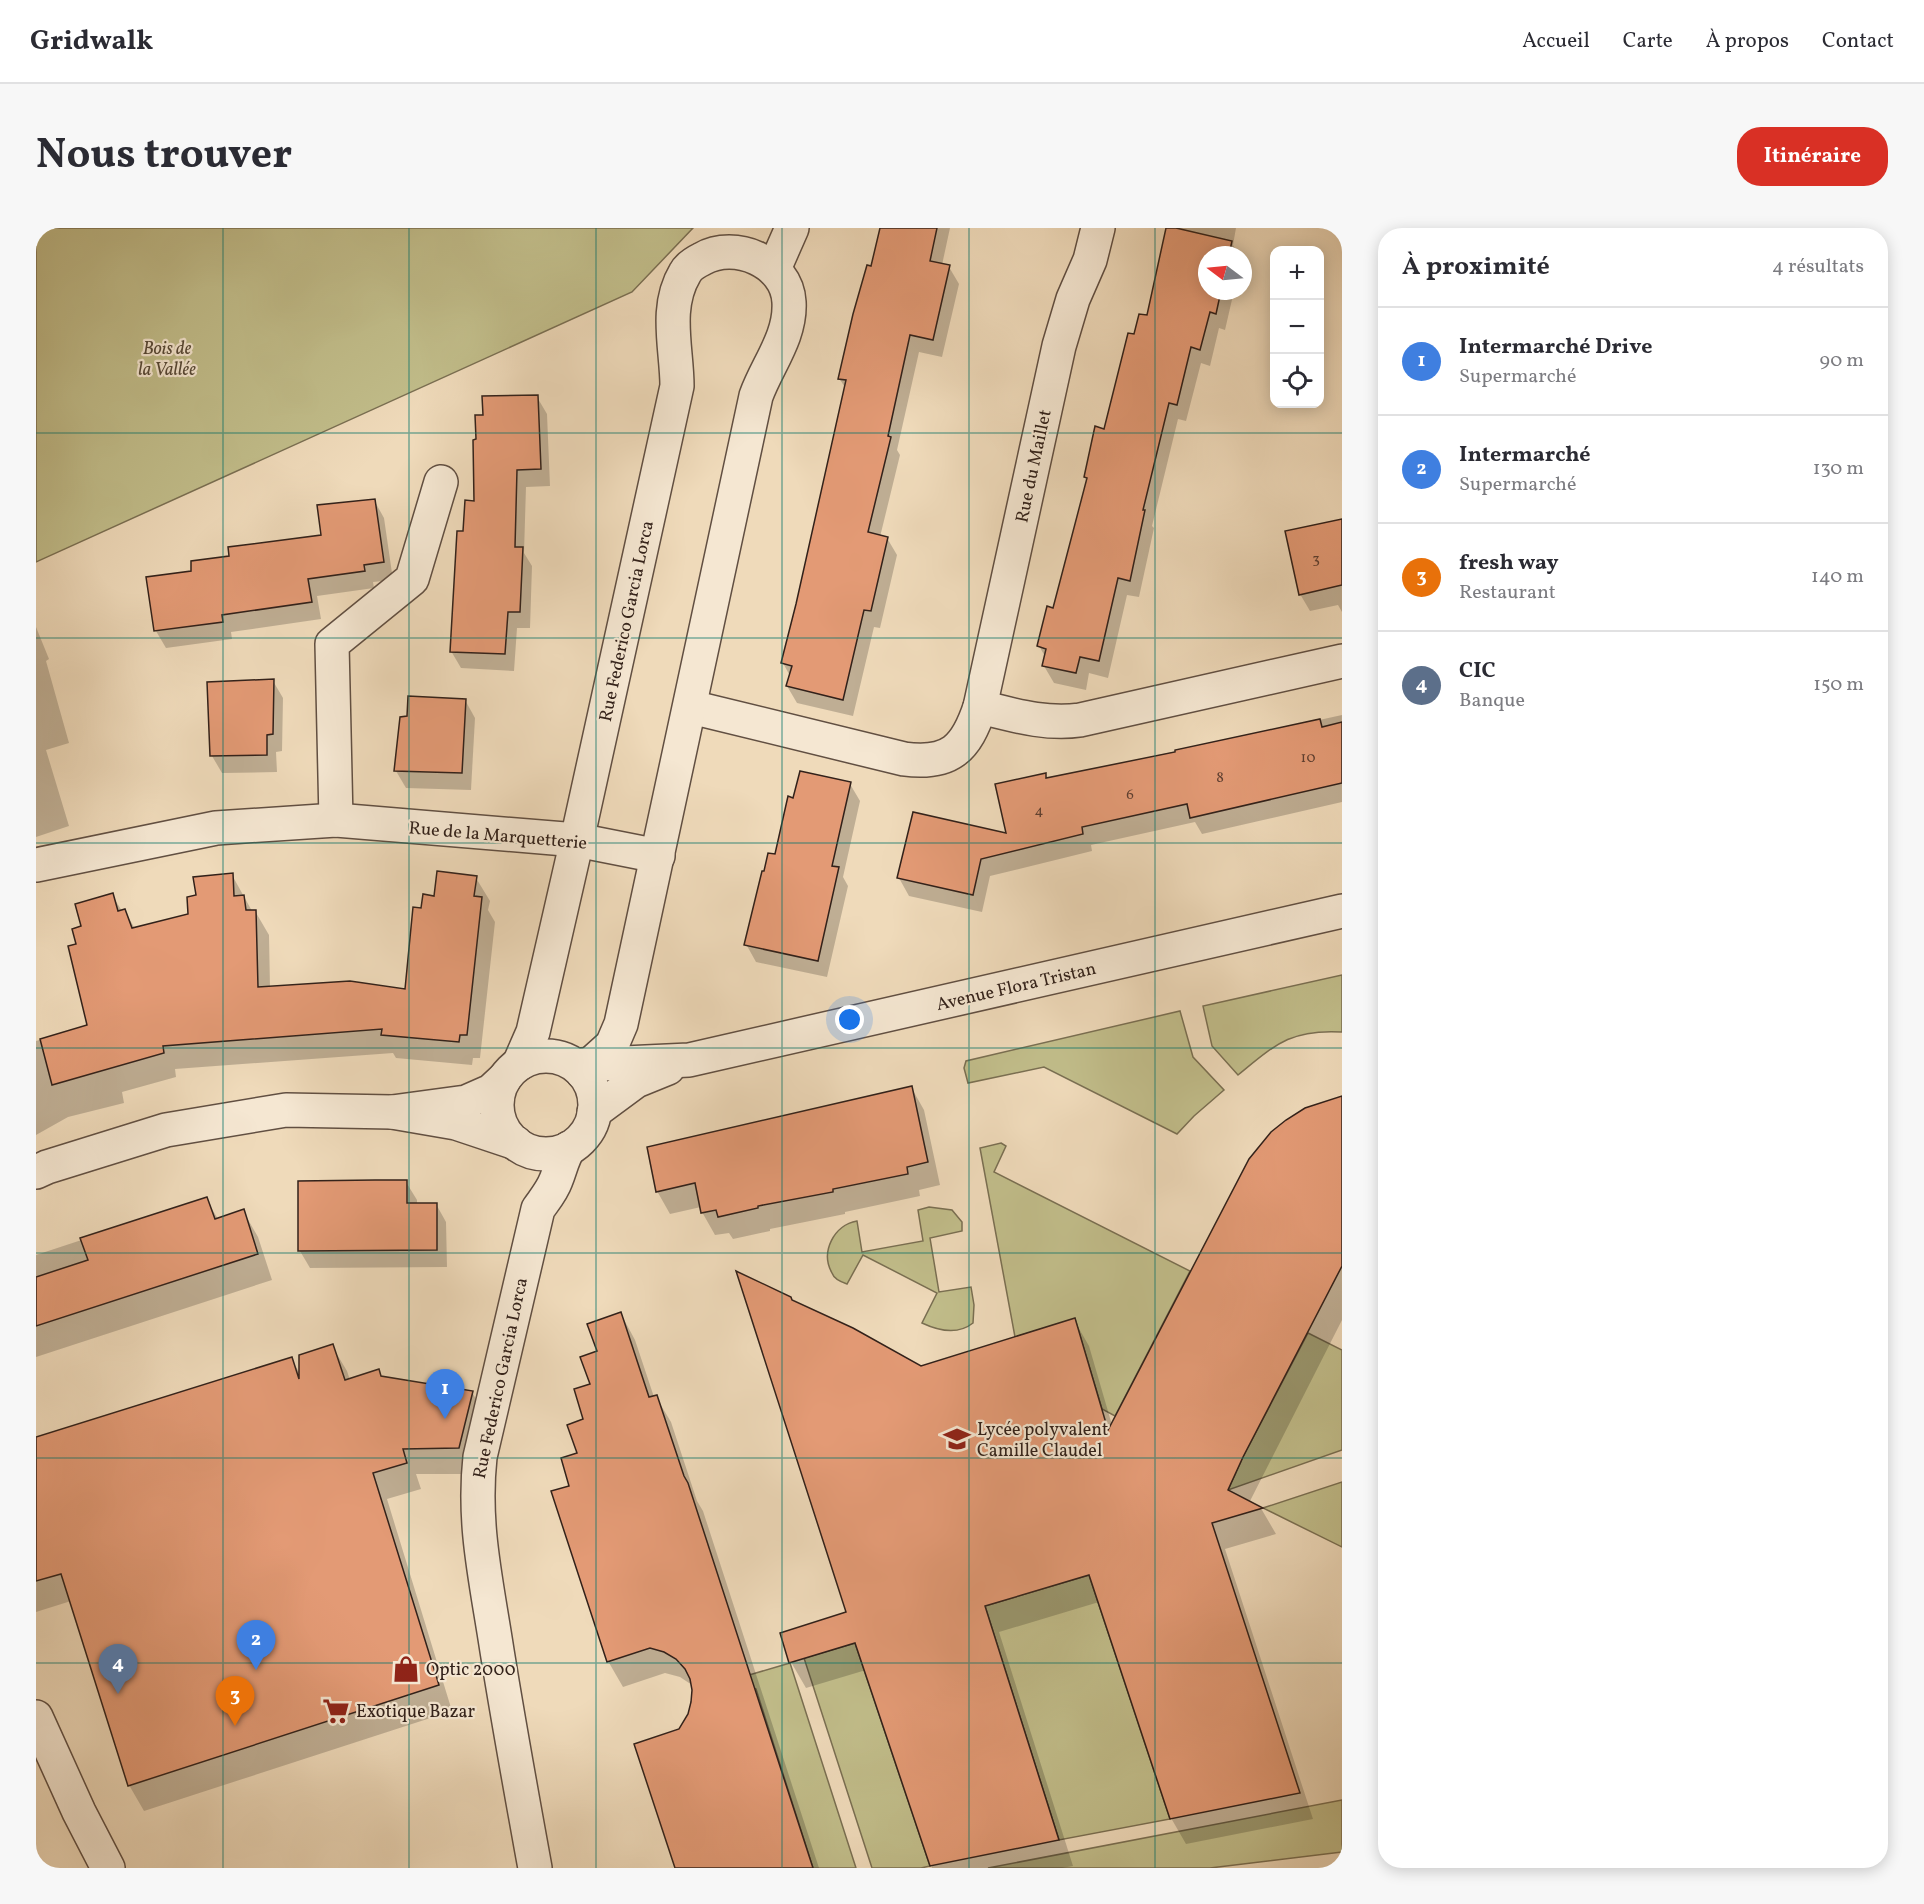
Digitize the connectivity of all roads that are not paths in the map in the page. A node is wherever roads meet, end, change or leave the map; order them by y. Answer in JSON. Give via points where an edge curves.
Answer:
{"nodes":[{"id":1,"x":792,"y":228,"type":"edge"},
{"id":2,"x":1098,"y":228,"type":"edge"},
{"id":3,"x":774,"y":269,"type":"junction"},
{"id":4,"x":441,"y":482,"type":"dead end"},
{"id":5,"x":1342,"y":661,"type":"edge"},
{"id":6,"x":691,"y":707,"type":"junction"},
{"id":7,"x":980,"y":707,"type":"junction"},
{"id":8,"x":336,"y":820,"type":"junction"},
{"id":9,"x":577,"y":840,"type":"junction"},
{"id":10,"x":658,"y":856,"type":"junction"},
{"id":11,"x":36,"y":865,"type":"edge"},
{"id":12,"x":1342,"y":910,"type":"edge"},
{"id":13,"x":621,"y":1024,"type":"junction"},
{"id":14,"x":681,"y":1060,"type":"junction"},
{"id":15,"x":582,"y":1067,"type":"junction"},
{"id":16,"x":512,"y":1071,"type":"junction"},
{"id":17,"x":392,"y":1112,"type":"junction"},
{"id":18,"x":594,"y":1112,"type":"junction"},
{"id":19,"x":519,"y":1145,"type":"junction"},
{"id":20,"x":569,"y":1148,"type":"junction"},
{"id":21,"x":36,"y":1172,"type":"edge"},
{"id":22,"x":538,"y":1209,"type":"junction"},
{"id":23,"x":36,"y":1717,"type":"edge"},
{"id":24,"x":108,"y":1868,"type":"edge"},
{"id":25,"x":535,"y":1868,"type":"edge"}],
"edges":[{"from":1,"to":3,"type":"street"},
{"from":2,"to":7,"type":"street","name":"Rue du Maillet","via":[[1059,346]]},
{"from":3,"to":6,"type":"street","via":[[788,291],[787,326],[756,396]]},
{"from":3,"to":9,"type":"street","name":"Rue Federico Garcia Lorca","via":[[744,253],[714,253],[695,262],[680,286],[673,313],[677,386]]},
{"from":4,"to":8,"type":"street","via":[[412,579],[332,644]]},
{"from":5,"to":7,"type":"street","via":[[1072,721],[1049,721]]},
{"from":6,"to":7,"type":"street","name":"Rue du Maillet","via":[[920,761],[951,753],[964,743]]},
{"from":6,"to":10,"type":"street"},
{"from":8,"to":9,"type":"street","name":"Rue de la Marquetterie"},
{"from":8,"to":11,"type":"street","name":"Rue de la Marquetterie","via":[[216,828]]},
{"from":9,"to":10,"type":"street","name":"Rue de la Marquetterie"},
{"from":9,"to":16,"type":"street","name":"Rue Federico Garcia Lorca","via":[[533,1032]]},
{"from":10,"to":13,"type":"street"},
{"from":12,"to":14,"type":"street","name":"Avenue Flora Tristan"},
{"from":13,"to":14,"type":"street","via":[[637,1043],[652,1052]]},
{"from":13,"to":15,"type":"street","via":[[612,1045]]},
{"from":14,"to":15,"type":"street"},
{"from":14,"to":18,"type":"street","via":[[636,1081]]},
{"from":15,"to":16,"type":"street","via":[[557,1057],[537,1056]]},
{"from":15,"to":18,"type":"street","via":[[592,1088]]},
{"from":16,"to":17,"type":"street","via":[[491,1091],[466,1102]]},
{"from":16,"to":19,"type":"street","via":[[500,1086],[497,1106],[506,1134]]},
{"from":17,"to":19,"type":"street","via":[[456,1123]]},
{"from":17,"to":21,"type":"street","via":[[286,1110],[166,1130]]},
{"from":18,"to":20,"type":"street","via":[[584,1135]]},
{"from":19,"to":20,"type":"street","via":[[550,1154]]},
{"from":19,"to":22,"type":"street","name":"Rue Federico Garcia Lorca","via":[[532,1170]]},
{"from":20,"to":22,"type":"street","name":"Rue Federico Garcia Lorca","via":[[551,1192]]},
{"from":22,"to":25,"type":"street","name":"Rue Federico Garcia Lorca","via":[[477,1484],[480,1548]]},
{"from":23,"to":24,"type":"street"}]}
